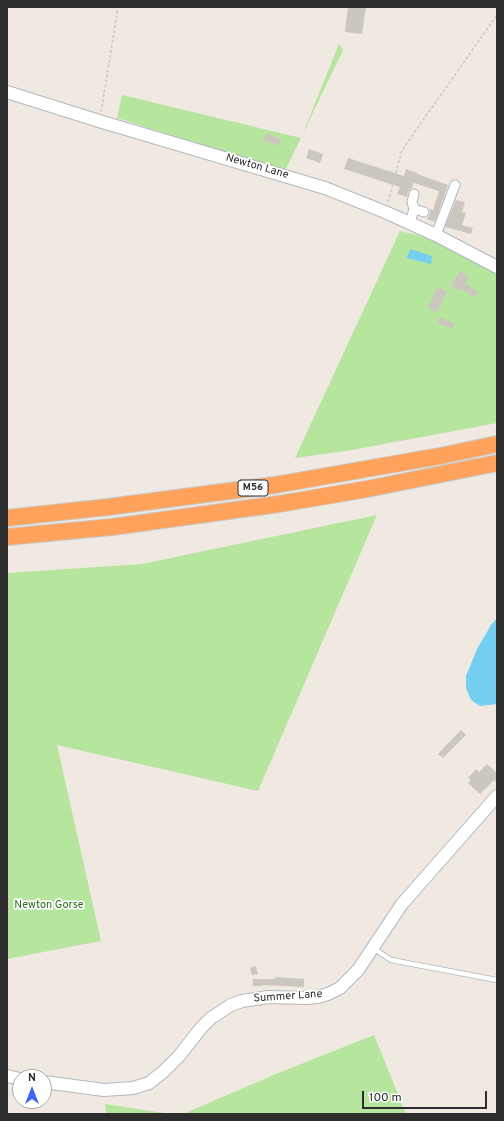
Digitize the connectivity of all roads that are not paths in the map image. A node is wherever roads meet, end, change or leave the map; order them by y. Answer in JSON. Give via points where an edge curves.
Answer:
{"nodes":[{"id":1,"x":7,"y":92,"type":"edge"},
{"id":2,"x":455,"y":185,"type":"dead end"},
{"id":3,"x":414,"y":194,"type":"dead end"},
{"id":4,"x":414,"y":209,"type":"junction"},
{"id":5,"x":424,"y":212,"type":"dead end"},
{"id":6,"x":410,"y":223,"type":"junction"},
{"id":7,"x":436,"y":235,"type":"junction"},
{"id":8,"x":497,"y":267,"type":"edge"},
{"id":9,"x":497,"y":444,"type":"edge"},
{"id":10,"x":497,"y":463,"type":"edge"},
{"id":11,"x":7,"y":518,"type":"edge"},
{"id":12,"x":7,"y":537,"type":"edge"},
{"id":13,"x":497,"y":796,"type":"edge"},
{"id":14,"x":373,"y":948,"type":"junction"},
{"id":15,"x":497,"y":980,"type":"edge"},
{"id":16,"x":52,"y":1083,"type":"edge"}],
"edges":[{"from":1,"to":6,"type":"street","name":"Newton Lane","via":[[326,188]]},
{"from":2,"to":7,"type":"street"},
{"from":3,"to":4,"type":"street"},
{"from":4,"to":5,"type":"street"},
{"from":4,"to":6,"type":"street"},
{"from":6,"to":7,"type":"street","name":"Newton Lane"},
{"from":7,"to":8,"type":"street","name":"Newton Lane"},
{"from":9,"to":11,"type":"highway","number":"M56","via":[[275,485]]},
{"from":10,"to":12,"type":"highway","number":"M56","via":[[264,506],[112,527]]},
{"from":13,"to":14,"type":"street","name":"Summer Lane","via":[[402,904]]},
{"from":14,"to":15,"type":"lane","via":[[391,960]]},
{"from":14,"to":16,"type":"street","name":"Summer Lane","via":[[351,979],[328,994],[307,998],[251,999],[222,1010],[201,1028],[163,1072],[149,1082],[133,1088],[104,1090]]}]}
